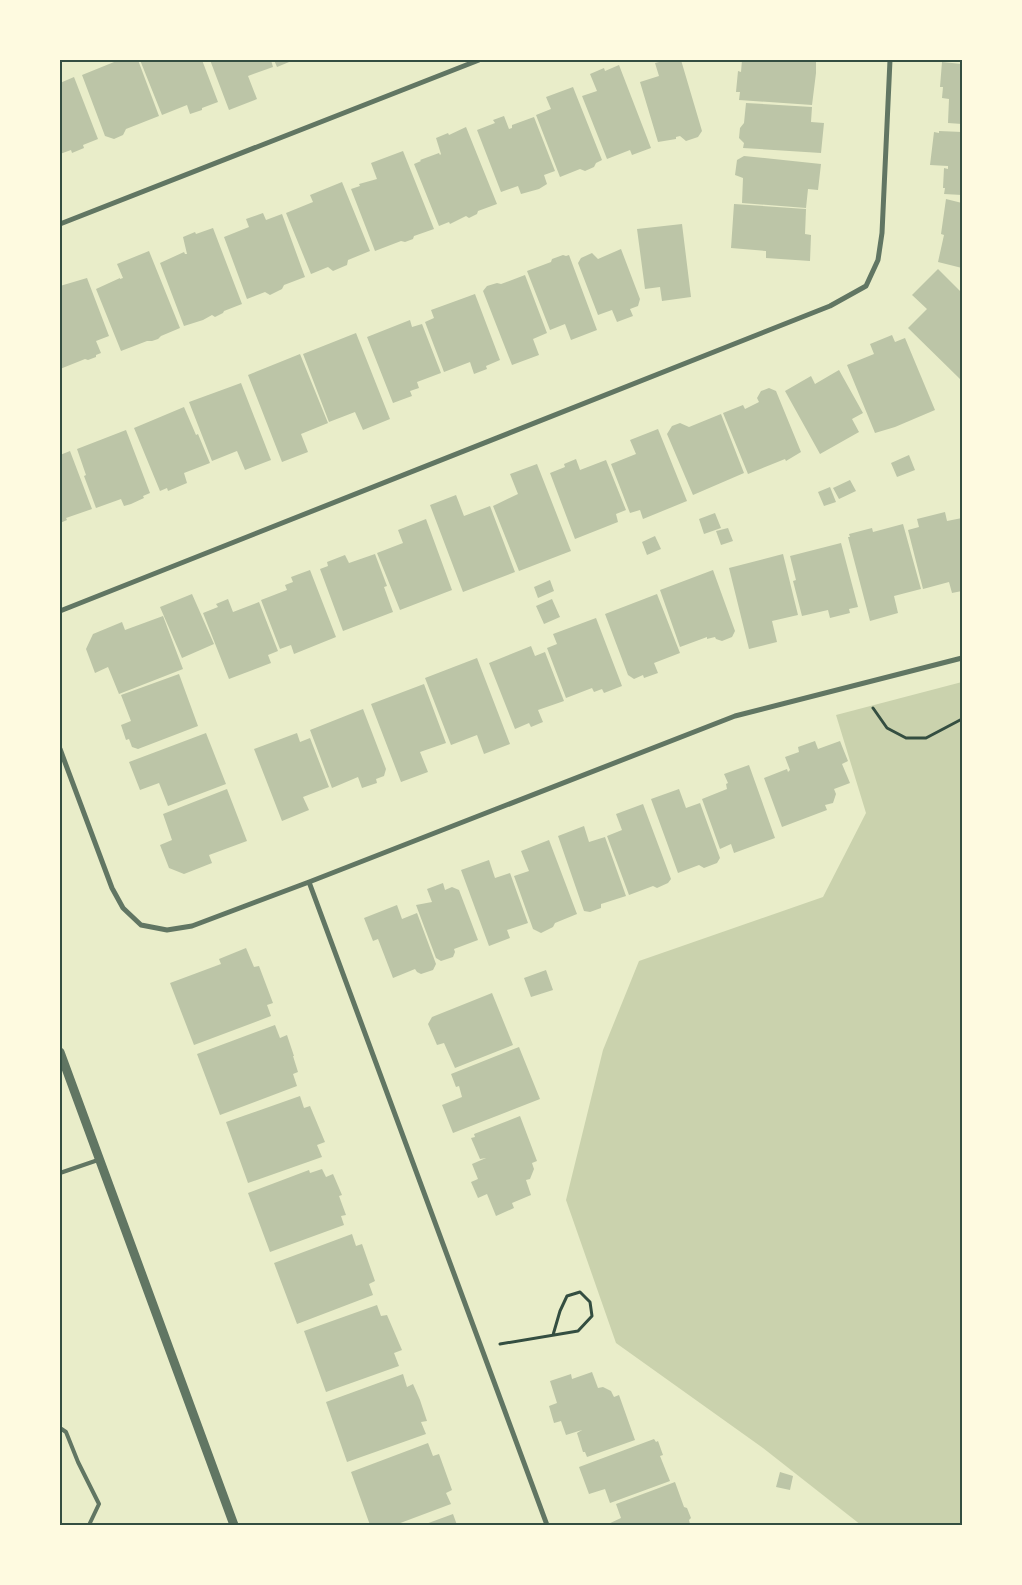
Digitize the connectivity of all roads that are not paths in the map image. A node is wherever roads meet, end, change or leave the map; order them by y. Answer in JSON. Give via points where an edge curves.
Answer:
{"nodes":[{"id":1,"x":478,"y":60,"type":"edge"},
{"id":2,"x":890,"y":60,"type":"edge"},
{"id":3,"x":60,"y":224,"type":"edge"},
{"id":4,"x":60,"y":611,"type":"edge"},
{"id":5,"x":962,"y":658,"type":"edge"},
{"id":6,"x":60,"y":749,"type":"edge"},
{"id":7,"x":309,"y":882,"type":"junction"},
{"id":8,"x":60,"y":1052,"type":"edge"},
{"id":9,"x":100,"y":1160,"type":"junction"},
{"id":10,"x":60,"y":1173,"type":"edge"},
{"id":11,"x":60,"y":1428,"type":"edge"},
{"id":12,"x":89,"y":1525,"type":"edge"},
{"id":13,"x":234,"y":1525,"type":"edge"},
{"id":14,"x":547,"y":1525,"type":"edge"}],
"edges":[{"from":1,"to":3,"type":"street"},
{"from":2,"to":4,"type":"street","via":[[882,233],[878,260],[866,286],[820,309]]},
{"from":5,"to":7,"type":"street","via":[[735,716]]},
{"from":6,"to":7,"type":"street","via":[[112,888],[123,908],[141,925],[167,930],[192,926]]},
{"from":7,"to":14,"type":"street"},
{"from":8,"to":9,"type":"street"},
{"from":9,"to":10,"type":"lane"},
{"from":9,"to":13,"type":"street"},
{"from":11,"to":12,"type":"lane","via":[[66,1432],[99,1504]]}]}
